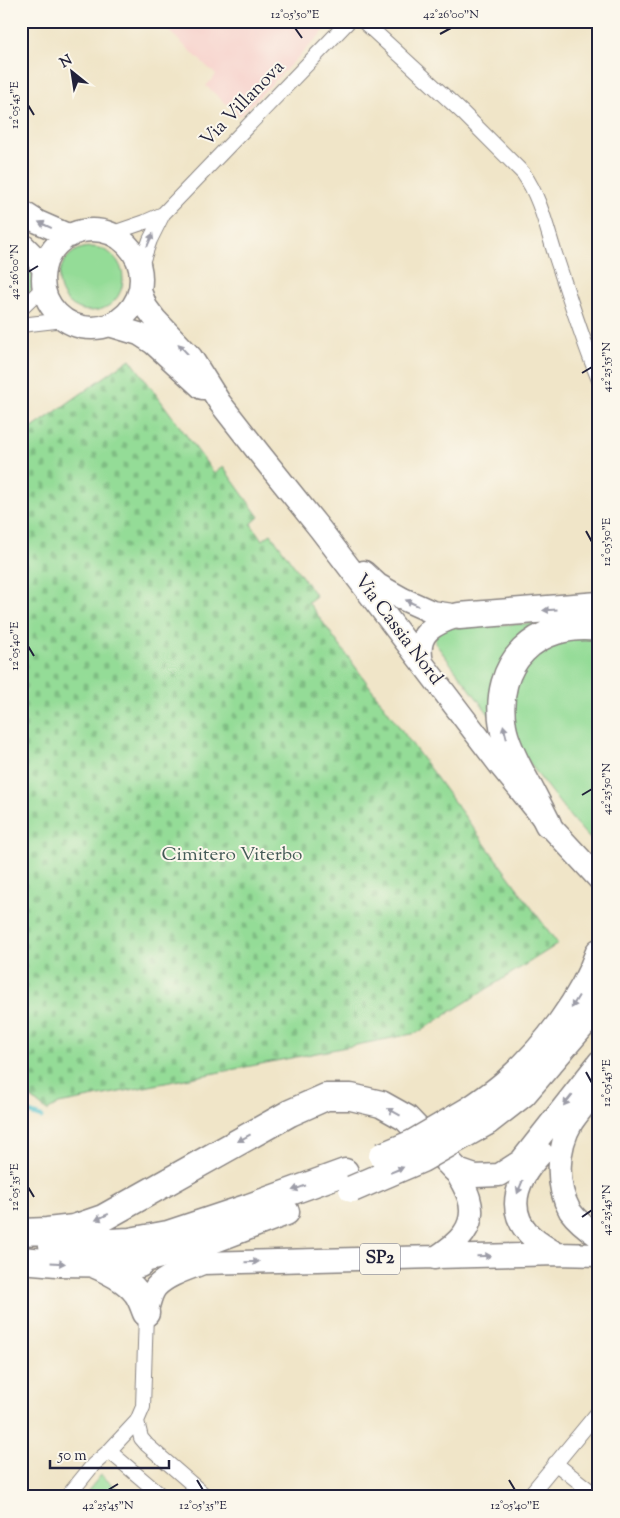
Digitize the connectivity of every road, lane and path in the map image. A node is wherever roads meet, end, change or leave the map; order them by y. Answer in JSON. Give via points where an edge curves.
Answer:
{"nodes":[{"id":1,"x":350,"y":21,"type":"edge"},
{"id":2,"x":363,"y":21,"type":"edge"},
{"id":3,"x":21,"y":211,"type":"edge"},
{"id":4,"x":163,"y":214,"type":"junction"},
{"id":5,"x":110,"y":234,"type":"junction"},
{"id":6,"x":70,"y":236,"type":"junction"},
{"id":7,"x":21,"y":243,"type":"edge"},
{"id":8,"x":140,"y":268,"type":"junction"},
{"id":9,"x":44,"y":278,"type":"junction"},
{"id":10,"x":140,"y":291,"type":"junction"},
{"id":11,"x":21,"y":309,"type":"edge"},
{"id":12,"x":64,"y":320,"type":"junction"},
{"id":13,"x":109,"y":325,"type":"junction"},
{"id":14,"x":21,"y":326,"type":"edge"},
{"id":15,"x":599,"y":380,"type":"edge"},
{"id":16,"x":220,"y":403,"type":"junction"},
{"id":17,"x":320,"y":529,"type":"junction"},
{"id":18,"x":599,"y":605,"type":"edge"},
{"id":19,"x":459,"y":616,"type":"junction"},
{"id":20,"x":599,"y":628,"type":"edge"},
{"id":21,"x":422,"y":662,"type":"junction"},
{"id":22,"x":548,"y":824,"type":"junction"},
{"id":23,"x":599,"y":877,"type":"edge"},
{"id":24,"x":598,"y":956,"type":"edge"},
{"id":25,"x":599,"y":998,"type":"edge"},
{"id":26,"x":599,"y":1062,"type":"edge"},
{"id":27,"x":599,"y":1088,"type":"edge"},
{"id":28,"x":479,"y":1116,"type":"junction"},
{"id":29,"x":572,"y":1122,"type":"junction"},
{"id":30,"x":454,"y":1169,"type":"junction"},
{"id":31,"x":349,"y":1180,"type":"junction"},
{"id":32,"x":21,"y":1232,"type":"edge"},
{"id":33,"x":21,"y":1242,"type":"edge"},
{"id":34,"x":597,"y":1251,"type":"edge"},
{"id":35,"x":557,"y":1254,"type":"junction"},
{"id":36,"x":435,"y":1258,"type":"junction"},
{"id":37,"x":21,"y":1260,"type":"edge"},
{"id":38,"x":203,"y":1263,"type":"junction"},
{"id":39,"x":96,"y":1264,"type":"junction"},
{"id":40,"x":123,"y":1264,"type":"junction"},
{"id":41,"x":146,"y":1314,"type":"junction"},
{"id":42,"x":599,"y":1411,"type":"edge"},
{"id":43,"x":137,"y":1421,"type":"junction"},
{"id":44,"x":109,"y":1451,"type":"junction"},
{"id":45,"x":555,"y":1463,"type":"junction"},
{"id":46,"x":67,"y":1497,"type":"edge"},
{"id":47,"x":163,"y":1497,"type":"edge"},
{"id":48,"x":207,"y":1497,"type":"edge"},
{"id":49,"x":528,"y":1497,"type":"edge"},
{"id":50,"x":598,"y":1497,"type":"edge"}],
"edges":[{"from":1,"to":4,"type":"street","name":"Via Villanova"},
{"from":2,"to":15,"type":"street","via":[[463,113],[529,182],[537,196]]},
{"from":6,"to":3,"type":"main road","one_way":true},
{"from":4,"to":5,"type":"street","name":"Via Villanova"},
{"from":8,"to":4,"type":"street","name":"Via Villanova","one_way":true},
{"from":5,"to":6,"type":"main road","via":[[84,231]]},
{"from":5,"to":8,"type":"main road","name":"Via Cassia Nord","via":[[125,243]]},
{"from":6,"to":9,"type":"main road","via":[[47,260]]},
{"from":7,"to":9,"type":"main road","via":[[36,259]]},
{"from":8,"to":10,"type":"main road","name":"Via Cassia Nord"},
{"from":9,"to":11,"type":"street"},
{"from":9,"to":12,"type":"main road","via":[[47,299]]},
{"from":10,"to":13,"type":"main road","name":"Via Cassia Nord","via":[[125,316]]},
{"from":16,"to":10,"type":"main road","name":"Via Cassia Nord","one_way":true,"via":[[191,356],[146,307]]},
{"from":12,"to":13,"type":"main road","name":"Via Cassia Nord","via":[[83,327]]},
{"from":12,"to":14,"type":"street"},
{"from":13,"to":16,"type":"main road","name":"Via Cassia Nord","via":[[138,334],[153,343]]},
{"from":16,"to":17,"type":"main road","name":"Via Cassia Nord"},
{"from":19,"to":17,"type":"main road","one_way":true,"via":[[432,612],[378,585]]},
{"from":17,"to":21,"type":"main road","name":"Via Cassia Nord"},
{"from":18,"to":19,"type":"highway","one_way":true},
{"from":19,"to":21,"type":"main road","via":[[428,630],[421,642]]},
{"from":22,"to":20,"type":"highway","one_way":true,"via":[[503,727],[505,683],[517,658],[545,634],[572,626]]},
{"from":21,"to":22,"type":"main road","name":"Via Cassia Nord"},
{"from":22,"to":23,"type":"main road","name":"Via Cassia Nord"},
{"from":24,"to":28,"type":"highway","number":"SP2","one_way":true,"via":[[569,1011],[535,1055]]},
{"from":25,"to":28,"type":"highway","number":"SP2","via":[[583,1024],[523,1094]]},
{"from":26,"to":30,"type":"main road","one_way":true,"via":[[521,1161],[499,1174],[475,1176]]},
{"from":27,"to":29,"type":"main road"},
{"from":28,"to":31,"type":"highway","number":"SP2","bridge":true,"via":[[413,1144]]},
{"from":29,"to":34,"type":"main road","via":[[561,1150],[560,1174],[564,1197],[571,1212],[588,1229]]},
{"from":29,"to":35,"type":"main road","one_way":true,"via":[[540,1156],[520,1184],[515,1202],[518,1220],[530,1236]]},
{"from":30,"to":32,"type":"highway","one_way":true,"via":[[406,1118],[381,1104],[351,1097],[326,1097],[290,1113],[103,1218],[74,1228]]},
{"from":30,"to":36,"type":"main road","via":[[470,1198],[471,1218],[465,1233]]},
{"from":31,"to":33,"type":"highway","number":"SP2","one_way":true,"via":[[249,1207],[168,1234],[130,1241],[50,1245]]},
{"from":31,"to":40,"type":"highway","number":"SP2","via":[[194,1247]]},
{"from":34,"to":35,"type":"main road","number":"SP2"},
{"from":36,"to":35,"type":"main road","number":"SP2","one_way":true},
{"from":38,"to":36,"type":"main road","number":"SP2","one_way":true},
{"from":37,"to":39,"type":"highway","number":"SP2","one_way":true},
{"from":38,"to":40,"type":"highway","number":"SP2"},
{"from":38,"to":41,"type":"main road","via":[[156,1287]]},
{"from":39,"to":40,"type":"highway","number":"SP2"},
{"from":39,"to":41,"type":"highway","via":[[136,1292]]},
{"from":41,"to":43,"type":"street","via":[[143,1407]]},
{"from":42,"to":45,"type":"street"},
{"from":43,"to":44,"type":"street"},
{"from":43,"to":48,"type":"street","via":[[147,1445]]},
{"from":44,"to":46,"type":"street"},
{"from":44,"to":47,"type":"street"},
{"from":45,"to":49,"type":"street"},
{"from":45,"to":50,"type":"street"}]}
